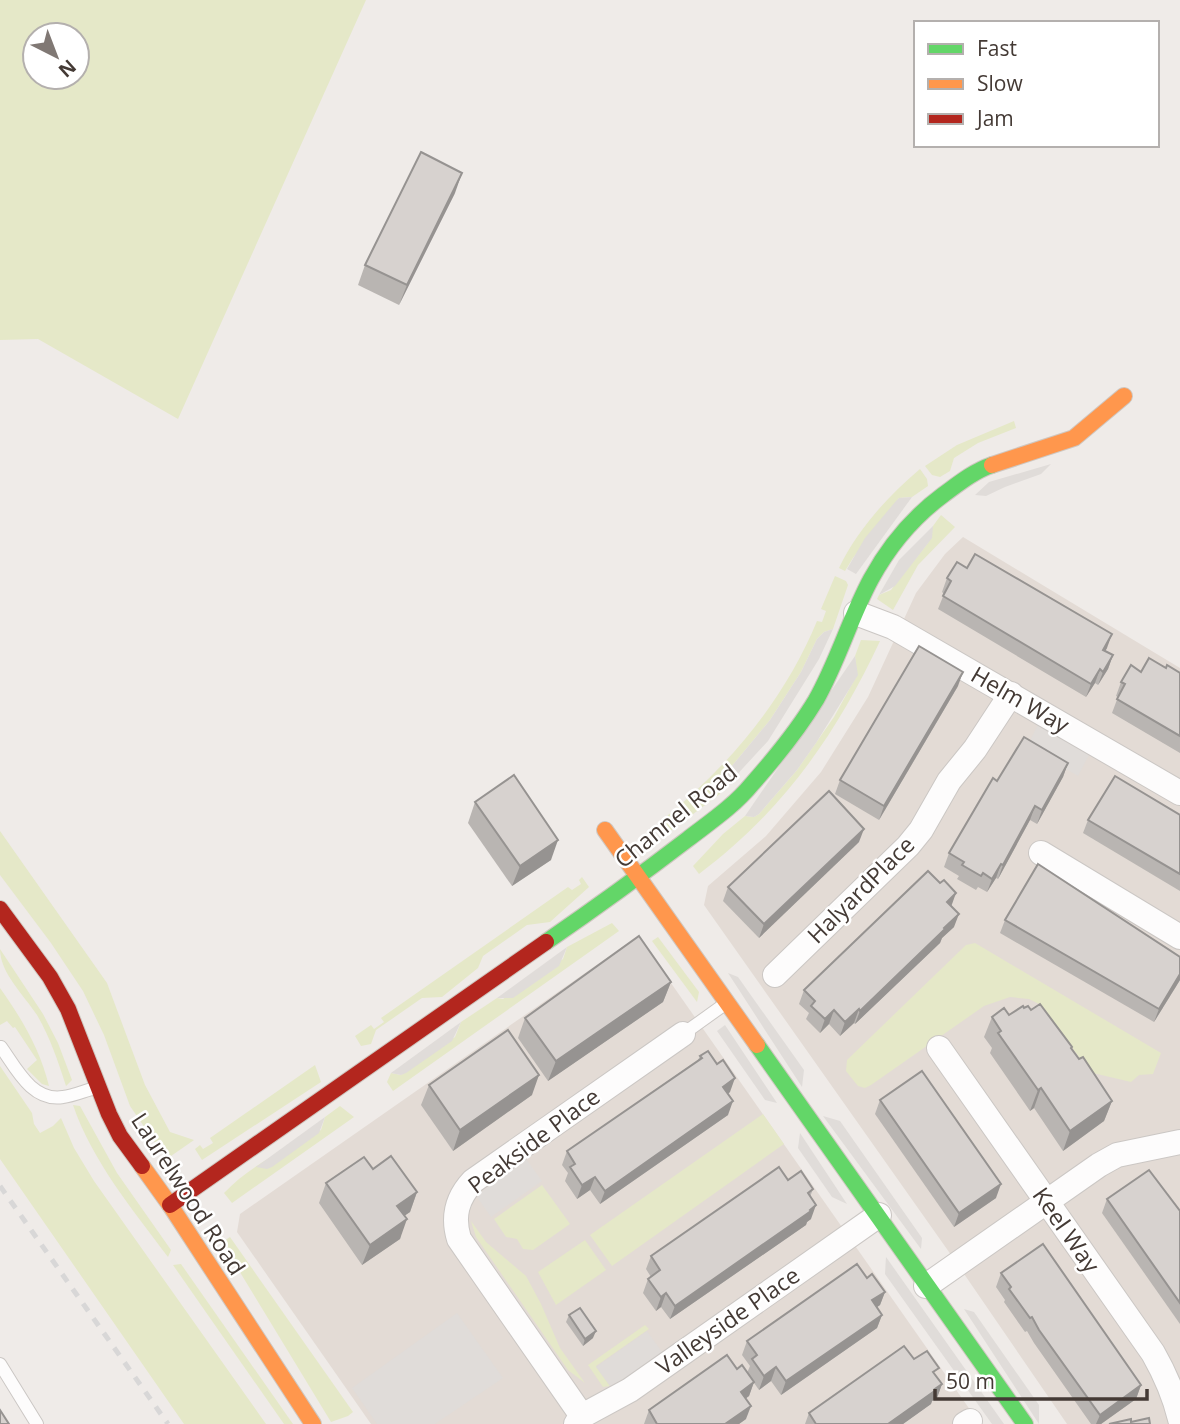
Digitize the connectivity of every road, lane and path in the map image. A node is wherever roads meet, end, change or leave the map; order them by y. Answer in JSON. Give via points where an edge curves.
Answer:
{"nodes":[{"id":1,"x":1124,"y":396,"type":"dead end"},
{"id":2,"x":856,"y":613,"type":"junction"},
{"id":3,"x":1011,"y":694,"type":"junction"},
{"id":4,"x":1180,"y":793,"type":"edge"},
{"id":5,"x":605,"y":830,"type":"dead end"},
{"id":6,"x":1041,"y":853,"type":"dead end"},
{"id":7,"x":639,"y":877,"type":"junction"},
{"id":8,"x":0,"y":909,"type":"edge"},
{"id":9,"x":1180,"y":937,"type":"edge"},
{"id":10,"x":775,"y":975,"type":"dead end"},
{"id":11,"x":727,"y":1003,"type":"junction"},
{"id":12,"x":682,"y":1034,"type":"joint"},
{"id":13,"x":1,"y":1047,"type":"edge"},
{"id":14,"x":939,"y":1048,"type":"dead end"},
{"id":15,"x":99,"y":1087,"type":"junction"},
{"id":16,"x":1180,"y":1142,"type":"edge"},
{"id":17,"x":1046,"y":1202,"type":"junction"},
{"id":18,"x":170,"y":1205,"type":"junction"},
{"id":19,"x":879,"y":1215,"type":"junction"},
{"id":20,"x":926,"y":1286,"type":"junction"},
{"id":21,"x":0,"y":1364,"type":"edge"},
{"id":22,"x":1180,"y":1419,"type":"edge"},
{"id":23,"x":579,"y":1420,"type":"edge"},
{"id":24,"x":37,"y":1424,"type":"edge"},
{"id":25,"x":313,"y":1424,"type":"edge"},
{"id":26,"x":1025,"y":1424,"type":"edge"}],
"edges":[{"from":1,"to":2,"type":"street","name":"Channel Road","via":[[1074,438],[986,467],[932,503],[892,545]]},
{"from":2,"to":3,"type":"street","name":"Helm Way","via":[[893,627]]},
{"from":2,"to":7,"type":"street","name":"Channel Road","via":[[816,699],[771,764],[723,812]]},
{"from":3,"to":4,"type":"street","name":"Helm Way"},
{"from":3,"to":10,"type":"street","name":"HalyardPlace","via":[[908,846]]},
{"from":5,"to":7,"type":"street"},
{"from":6,"to":9,"type":"street"},
{"from":7,"to":11,"type":"street"},
{"from":7,"to":18,"type":"street","name":"Channel Road"},
{"from":8,"to":15,"type":"street","name":"Laurelwood Road","via":[[68,1009]]},
{"from":11,"to":12,"type":"lane"},
{"from":11,"to":19,"type":"street"},
{"from":12,"to":23,"type":"street","name":"Peakside Place","via":[[473,1181],[458,1203],[459,1239]]},
{"from":13,"to":15,"type":"lane","via":[[27,1084],[47,1096],[61,1098]]},
{"from":14,"to":17,"type":"street","name":"Keel Way"},
{"from":15,"to":18,"type":"street","name":"Laurelwood Road","via":[[120,1136]]},
{"from":16,"to":17,"type":"street","via":[[1117,1155]]},
{"from":17,"to":20,"type":"street"},
{"from":17,"to":22,"type":"street","name":"Keel Way","via":[[1153,1353],[1171,1387]]},
{"from":18,"to":25,"type":"street","name":"Laurelwood Road"},
{"from":19,"to":20,"type":"street"},
{"from":19,"to":23,"type":"street","name":"Valleyside Place","via":[[630,1390]]},
{"from":20,"to":26,"type":"street"},
{"from":21,"to":24,"type":"lane"}]}
